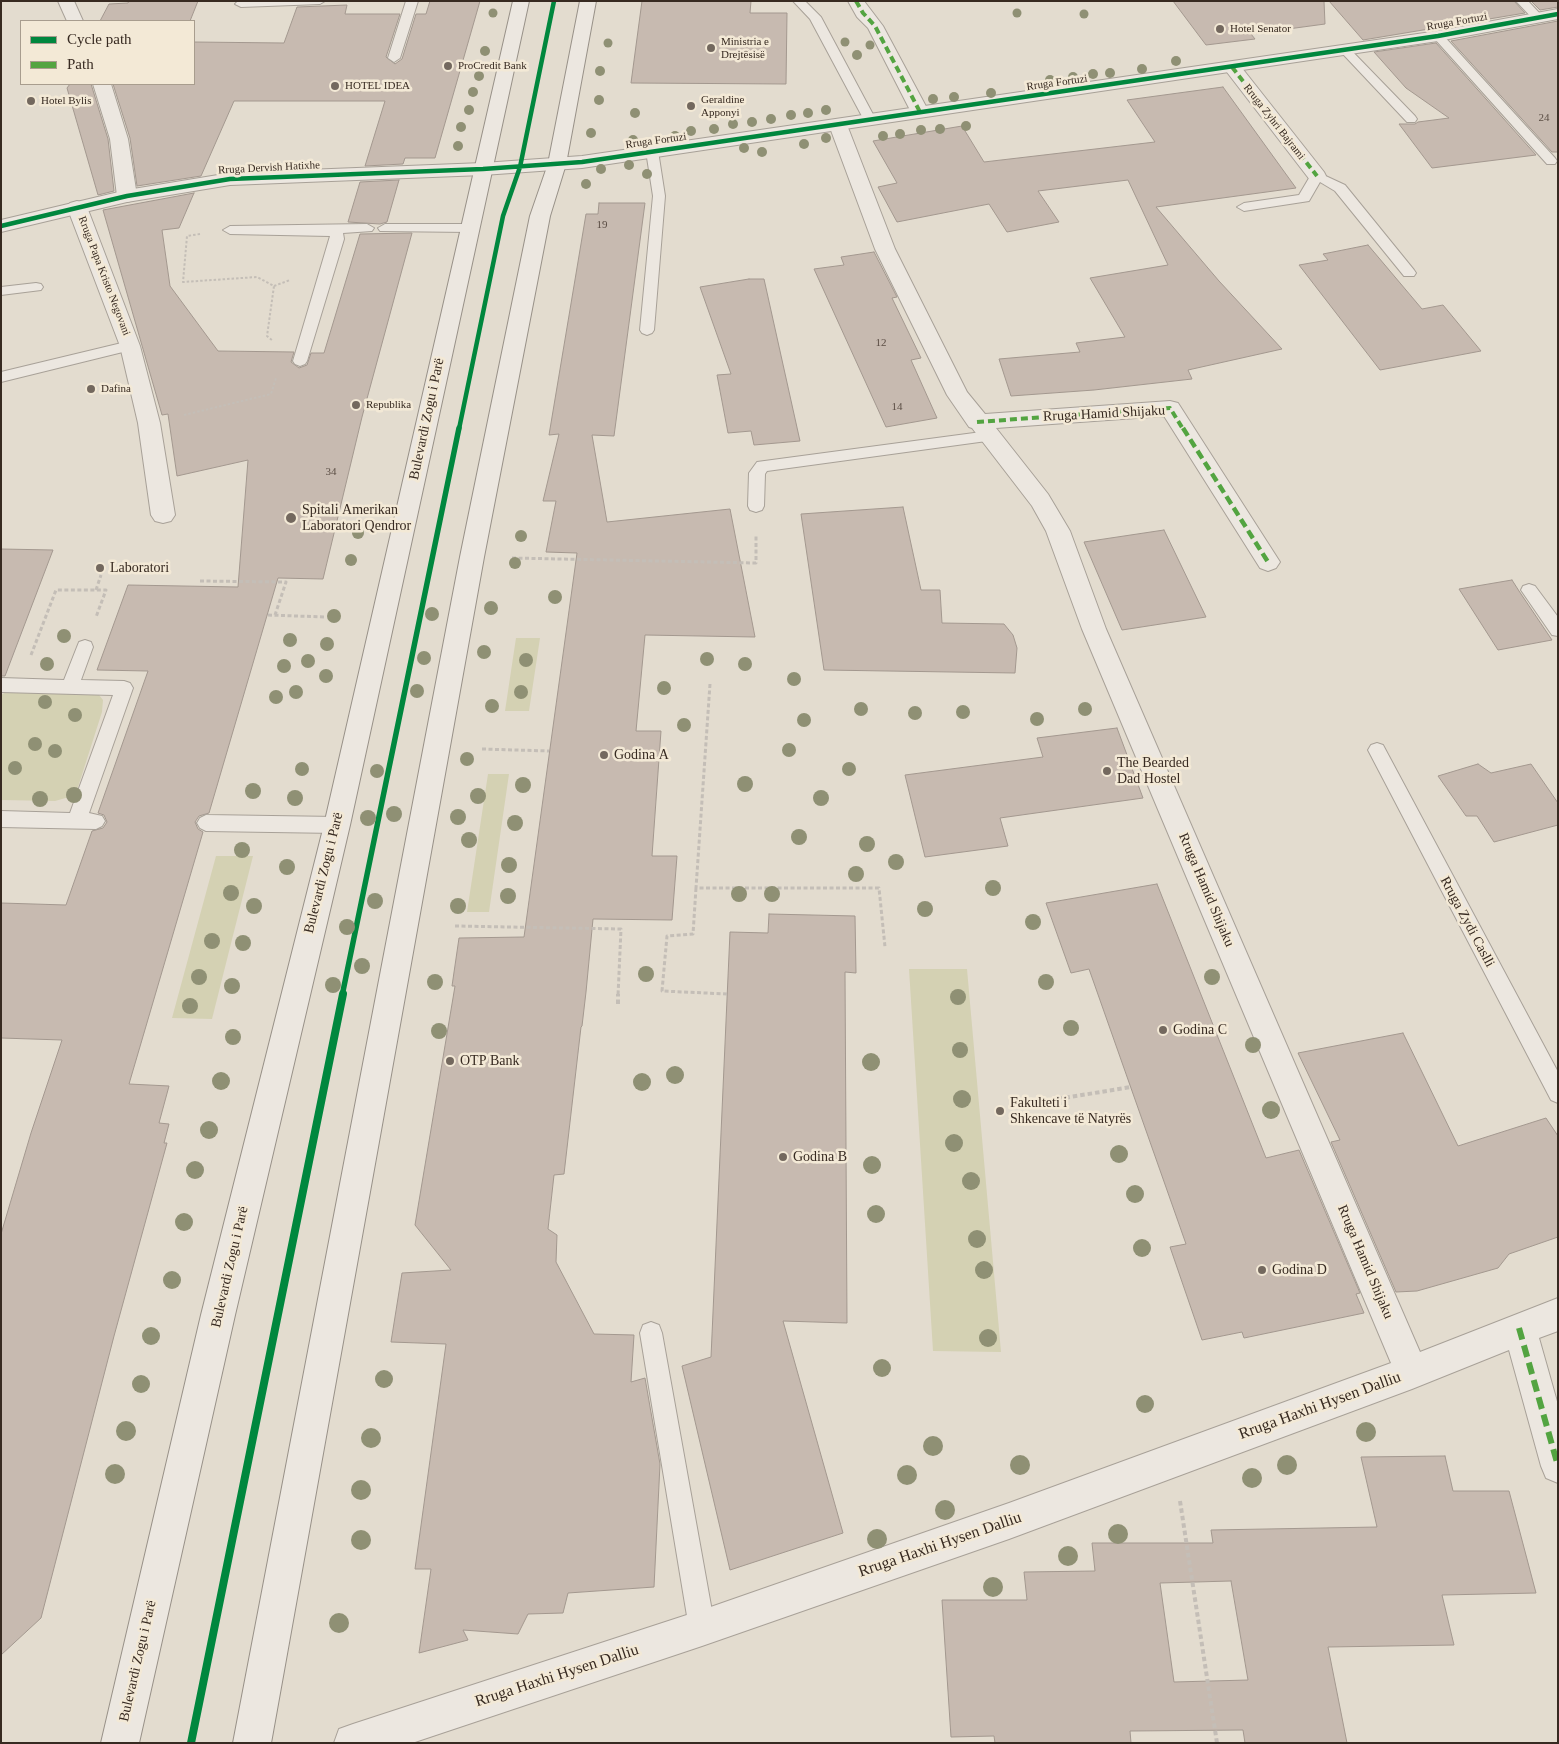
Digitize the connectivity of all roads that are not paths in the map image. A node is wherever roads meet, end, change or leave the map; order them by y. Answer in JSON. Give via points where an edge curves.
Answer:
{"nodes":[{"id":1,"x":66,"y":1,"type":"edge"},
{"id":2,"x":320,"y":1,"type":"edge"},
{"id":3,"x":412,"y":1,"type":"edge"},
{"id":4,"x":522,"y":1,"type":"edge"},
{"id":5,"x":588,"y":1,"type":"edge"},
{"id":6,"x":798,"y":1,"type":"edge"},
{"id":7,"x":856,"y":1,"type":"edge"},
{"id":8,"x":1521,"y":1,"type":"edge"},
{"id":9,"x":241,"y":4,"type":"dead end"},
{"id":10,"x":1558,"y":14,"type":"edge"},
{"id":11,"x":1538,"y":18,"type":"junction"},
{"id":12,"x":75,"y":20,"type":"edge"},
{"id":13,"x":1438,"y":36,"type":"junction"},
{"id":14,"x":1345,"y":50,"type":"junction"},
{"id":15,"x":394,"y":58,"type":"dead end"},
{"id":16,"x":1232,"y":67,"type":"junction"},
{"id":17,"x":102,"y":85,"type":"edge"},
{"id":18,"x":920,"y":112,"type":"junction"},
{"id":19,"x":1410,"y":119,"type":"dead end"},
{"id":20,"x":870,"y":120,"type":"junction"},
{"id":21,"x":838,"y":124,"type":"junction"},
{"id":22,"x":652,"y":151,"type":"junction"},
{"id":23,"x":1551,"y":162,"type":"dead end"},
{"id":24,"x":557,"y":164,"type":"junction"},
{"id":25,"x":483,"y":169,"type":"junction"},
{"id":26,"x":1317,"y":176,"type":"junction"},
{"id":27,"x":127,"y":196,"type":"junction"},
{"id":28,"x":76,"y":207,"type":"junction"},
{"id":29,"x":1244,"y":207,"type":"dead end"},
{"id":30,"x":1,"y":226,"type":"edge"},
{"id":31,"x":367,"y":228,"type":"dead end"},
{"id":32,"x":385,"y":228,"type":"dead end"},
{"id":33,"x":469,"y":228,"type":"junction"},
{"id":34,"x":230,"y":230,"type":"dead end"},
{"id":35,"x":331,"y":230,"type":"junction"},
{"id":36,"x":1409,"y":273,"type":"dead end"},
{"id":37,"x":36,"y":287,"type":"dead end"},
{"id":38,"x":1,"y":291,"type":"edge"},
{"id":39,"x":647,"y":330,"type":"dead end"},
{"id":40,"x":130,"y":346,"type":"junction"},
{"id":41,"x":300,"y":360,"type":"dead end"},
{"id":42,"x":1,"y":378,"type":"edge"},
{"id":43,"x":983,"y":429,"type":"junction"},
{"id":44,"x":756,"y":506,"type":"road end"},
{"id":45,"x":163,"y":514,"type":"dead end"},
{"id":46,"x":1268,"y":562,"type":"dead end"},
{"id":47,"x":1530,"y":590,"type":"dead end"},
{"id":48,"x":1558,"y":630,"type":"edge"},
{"id":49,"x":85,"y":647,"type":"road end"},
{"id":50,"x":1,"y":685,"type":"edge"},
{"id":51,"x":70,"y":687,"type":"junction"},
{"id":52,"x":1377,"y":750,"type":"dead end"},
{"id":53,"x":1,"y":819,"type":"edge"},
{"id":54,"x":77,"y":820,"type":"junction"},
{"id":55,"x":96,"y":821,"type":"dead end"},
{"id":56,"x":206,"y":823,"type":"dead end"},
{"id":57,"x":337,"y":825,"type":"junction"},
{"id":58,"x":1558,"y":1094,"type":"edge"},
{"id":59,"x":1558,"y":1314,"type":"edge"},
{"id":60,"x":1519,"y":1328,"type":"junction"},
{"id":61,"x":651,"y":1333,"type":"dead end"},
{"id":62,"x":1412,"y":1372,"type":"junction"},
{"id":63,"x":1558,"y":1466,"type":"edge"},
{"id":64,"x":702,"y":1628,"type":"junction"},
{"id":65,"x":120,"y":1743,"type":"edge"},
{"id":66,"x":252,"y":1743,"type":"edge"},
{"id":67,"x":354,"y":1743,"type":"edge"}],
"edges":[{"from":1,"to":12,"type":"street"},
{"from":2,"to":9,"type":"lane"},
{"from":3,"to":15,"type":"lane"},
{"from":4,"to":25,"type":"street","name":"Bulevardi Zogu i Parë"},
{"from":5,"to":24,"type":"street"},
{"from":6,"to":20,"type":"lane","via":[[814,17]]},
{"from":7,"to":18,"type":"street","via":[[875,26]]},
{"from":8,"to":11,"type":"lane"},
{"from":10,"to":11,"type":"street","name":"Rruga Fortuzi"},
{"from":11,"to":13,"type":"street","name":"Rruga Fortuzi"},
{"from":13,"to":14,"type":"street","name":"Rruga Fortuzi"},
{"from":13,"to":23,"type":"lane"},
{"from":14,"to":16,"type":"street","name":"Rruga Fortuzi"},
{"from":14,"to":19,"type":"lane"},
{"from":16,"to":18,"type":"street","name":"Rruga Fortuzi"},
{"from":16,"to":26,"type":"street","name":"Rruga Zyhri Bajrami"},
{"from":17,"to":27,"type":"street","via":[[119,139]]},
{"from":18,"to":20,"type":"street","name":"Rruga Fortuzi"},
{"from":20,"to":21,"type":"street","name":"Rruga Fortuzi"},
{"from":21,"to":22,"type":"street","name":"Rruga Fortuzi"},
{"from":21,"to":43,"type":"street","name":"Rruga Hamid Shijaku","via":[[885,249],[958,395]]},
{"from":22,"to":24,"type":"street","name":"Rruga Fortuzi"},
{"from":22,"to":39,"type":"lane","via":[[659,196]]},
{"from":24,"to":25,"type":"street","name":"Rruga Fortuzi"},
{"from":24,"to":66,"type":"street","via":[[540,216],[472,557]]},
{"from":25,"to":27,"type":"street","name":"Rruga Dervish Hatixhe","via":[[230,178]]},
{"from":25,"to":33,"type":"street","name":"Bulevardi Zogu i Parë"},
{"from":26,"to":29,"type":"lane","via":[[1304,198]]},
{"from":26,"to":36,"type":"lane","via":[[1340,188]]},
{"from":27,"to":28,"type":"street","name":"Rruga Dervish Hatixhe"},
{"from":28,"to":30,"type":"street","name":"Rruga Dervish Hatixhe"},
{"from":28,"to":40,"type":"street","name":"Rruga Papa Kristo Negovani"},
{"from":31,"to":35,"type":"lane"},
{"from":32,"to":33,"type":"lane"},
{"from":33,"to":57,"type":"street","name":"Bulevardi Zogu i Parë"},
{"from":34,"to":35,"type":"lane"},
{"from":35,"to":41,"type":"lane","via":[[337,238]]},
{"from":37,"to":38,"type":"lane"},
{"from":40,"to":42,"type":"lane","name":"Rruga Papa Kristo Negovani"},
{"from":40,"to":45,"type":"street","name":"Rruga Papa Kristo Negovani","via":[[149,423]]},
{"from":43,"to":44,"type":"lane","via":[[762,466],[757,473]]},
{"from":43,"to":46,"type":"street","name":"Rruga Hamid Shijaku","via":[[1170,408]]},
{"from":43,"to":62,"type":"street","name":"Rruga Hamid Shijaku","via":[[1040,500],[1058,531],[1098,638]]},
{"from":47,"to":48,"type":"lane"},
{"from":49,"to":51,"type":"lane"},
{"from":50,"to":51,"type":"lane"},
{"from":51,"to":54,"type":"lane","via":[[124,688]]},
{"from":52,"to":58,"type":"lane","name":"Rruga Zydi Caslli"},
{"from":53,"to":54,"type":"lane"},
{"from":54,"to":55,"type":"lane"},
{"from":56,"to":57,"type":"lane"},
{"from":57,"to":65,"type":"street","name":"Bulevardi Zogu i Parë","via":[[218,1315]]},
{"from":59,"to":60,"type":"street","name":"Rruga Haxhi Hysen Dalliu"},
{"from":60,"to":62,"type":"street","name":"Rruga Haxhi Hysen Dalliu"},
{"from":60,"to":63,"type":"street"},
{"from":61,"to":64,"type":"lane"},
{"from":62,"to":64,"type":"street","name":"Rruga Haxhi Hysen Dalliu","via":[[1174,1461]]},
{"from":64,"to":67,"type":"street","name":"Rruga Haxhi Hysen Dalliu"}]}
